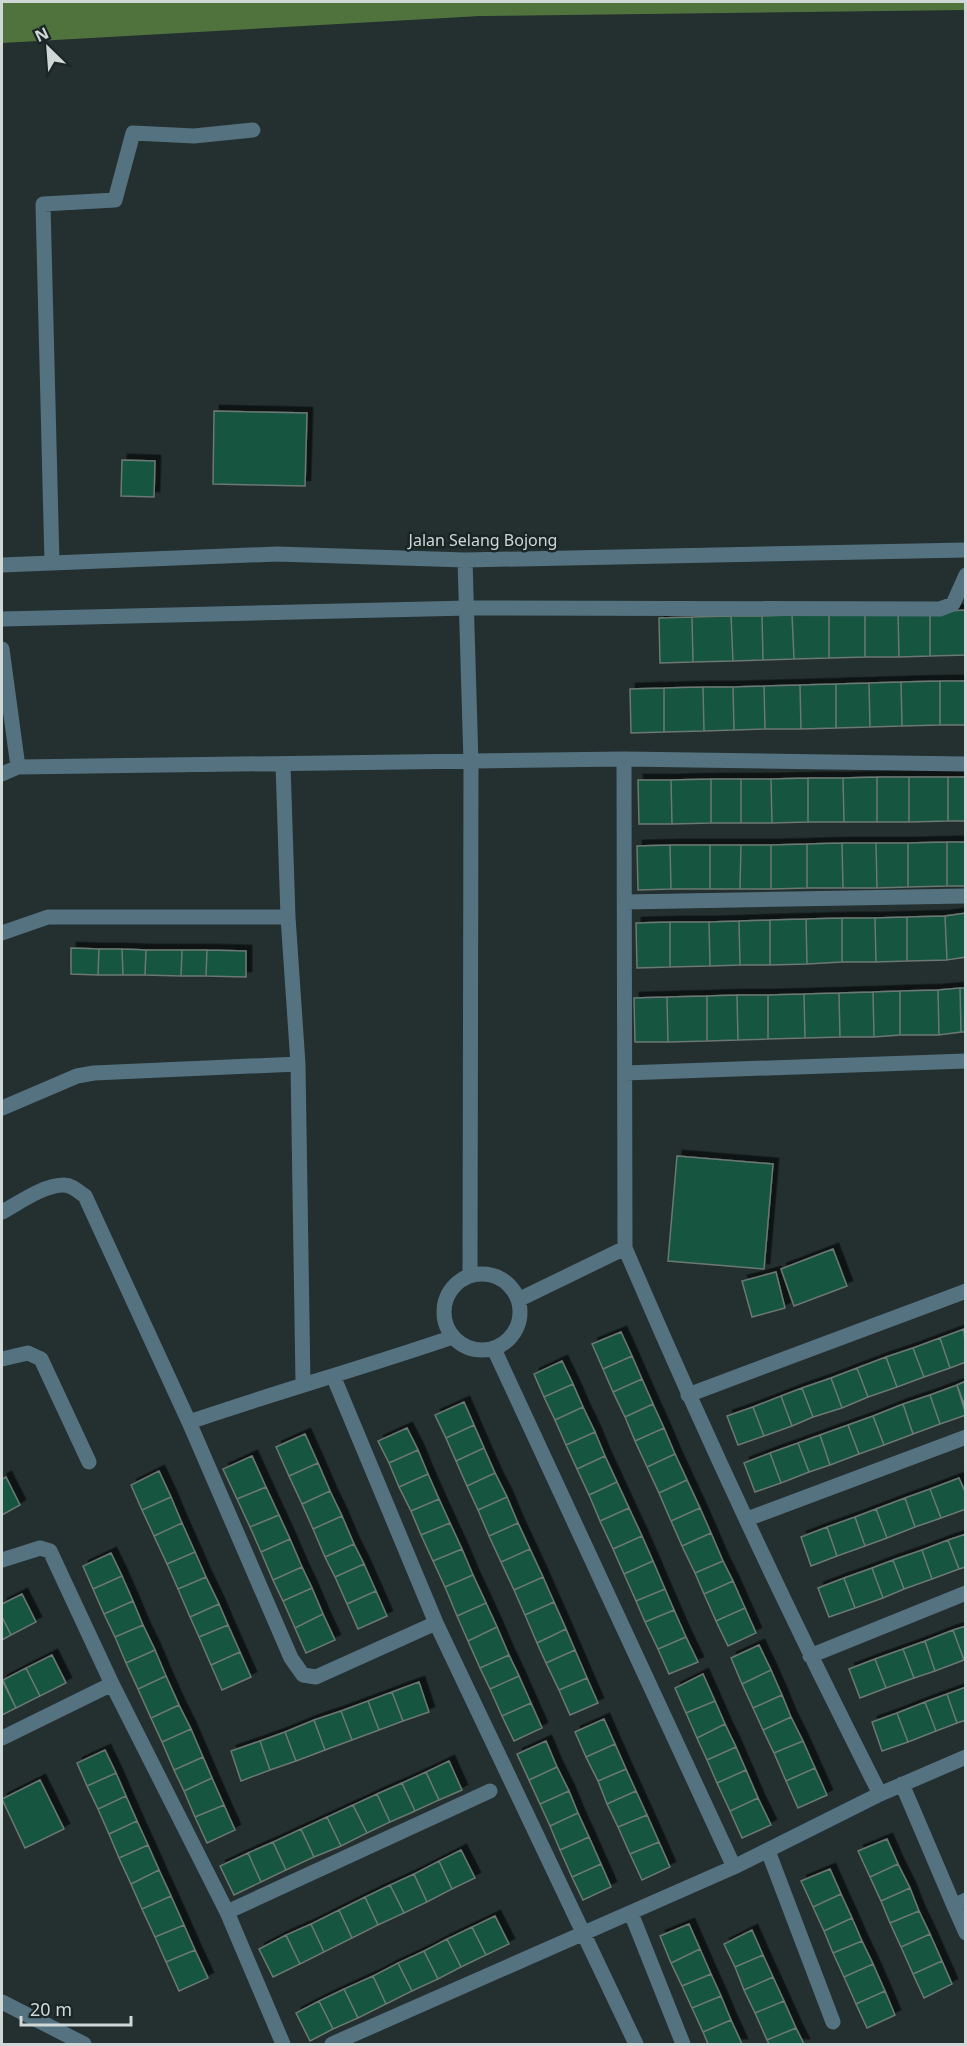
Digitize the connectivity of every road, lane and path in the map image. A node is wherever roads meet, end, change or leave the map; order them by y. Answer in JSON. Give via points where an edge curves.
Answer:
{"nodes":[{"id":1,"x":253,"y":130,"type":"dead end"},
{"id":2,"x":966,"y":550,"type":"edge"},
{"id":3,"x":465,"y":560,"type":"junction"},
{"id":4,"x":52,"y":563,"type":"junction"},
{"id":5,"x":2,"y":565,"type":"edge"},
{"id":6,"x":966,"y":575,"type":"edge"},
{"id":7,"x":469,"y":608,"type":"junction"},
{"id":8,"x":2,"y":619,"type":"edge"},
{"id":9,"x":2,"y":649,"type":"edge"},
{"id":10,"x":624,"y":759,"type":"junction"},
{"id":11,"x":471,"y":763,"type":"junction"},
{"id":12,"x":283,"y":764,"type":"junction"},
{"id":13,"x":966,"y":764,"type":"edge"},
{"id":14,"x":18,"y":767,"type":"junction"},
{"id":15,"x":2,"y":774,"type":"edge"},
{"id":16,"x":966,"y":896,"type":"edge"},
{"id":17,"x":625,"y":902,"type":"junction"},
{"id":18,"x":288,"y":917,"type":"junction"},
{"id":19,"x":2,"y":933,"type":"edge"},
{"id":20,"x":966,"y":1061,"type":"edge"},
{"id":21,"x":298,"y":1064,"type":"junction"},
{"id":22,"x":625,"y":1073,"type":"junction"},
{"id":23,"x":2,"y":1108,"type":"edge"},
{"id":24,"x":2,"y":1212,"type":"edge"},
{"id":25,"x":624,"y":1248,"type":"junction"},
{"id":26,"x":470,"y":1276,"type":"junction"},
{"id":27,"x":966,"y":1291,"type":"edge"},
{"id":28,"x":518,"y":1300,"type":"junction"},
{"id":29,"x":453,"y":1337,"type":"junction"},
{"id":30,"x":494,"y":1348,"type":"junction"},
{"id":31,"x":2,"y":1359,"type":"edge"},
{"id":32,"x":334,"y":1378,"type":"junction"},
{"id":33,"x":303,"y":1383,"type":"junction"},
{"id":34,"x":688,"y":1395,"type":"junction"},
{"id":35,"x":189,"y":1422,"type":"junction"},
{"id":36,"x":966,"y":1437,"type":"edge"},
{"id":37,"x":89,"y":1462,"type":"dead end"},
{"id":38,"x":747,"y":1519,"type":"junction"},
{"id":39,"x":2,"y":1560,"type":"edge"},
{"id":40,"x":966,"y":1593,"type":"edge"},
{"id":41,"x":436,"y":1623,"type":"junction"},
{"id":42,"x":810,"y":1656,"type":"junction"},
{"id":43,"x":112,"y":1684,"type":"junction"},
{"id":44,"x":2,"y":1738,"type":"edge"},
{"id":45,"x":966,"y":1757,"type":"edge"},
{"id":46,"x":902,"y":1784,"type":"junction"},
{"id":47,"x":490,"y":1791,"type":"dead end"},
{"id":48,"x":880,"y":1794,"type":"junction"},
{"id":49,"x":768,"y":1851,"type":"junction"},
{"id":50,"x":734,"y":1867,"type":"junction"},
{"id":51,"x":960,"y":1903,"type":"edge"},
{"id":52,"x":227,"y":1912,"type":"junction"},
{"id":53,"x":631,"y":1913,"type":"junction"},
{"id":54,"x":966,"y":1933,"type":"edge"},
{"id":55,"x":583,"y":1935,"type":"junction"},
{"id":56,"x":2,"y":2002,"type":"edge"},
{"id":57,"x":833,"y":2022,"type":"dead end"},
{"id":58,"x":84,"y":2044,"type":"edge"},
{"id":59,"x":283,"y":2044,"type":"edge"},
{"id":60,"x":332,"y":2044,"type":"edge"},
{"id":61,"x":636,"y":2044,"type":"edge"},
{"id":62,"x":683,"y":2044,"type":"edge"}],
"edges":[{"from":1,"to":4,"type":"street","via":[[194,136],[133,133],[115,200],[43,204]]},
{"from":2,"to":3,"type":"street","name":"Jalan Selang Bojong"},
{"from":3,"to":4,"type":"street","name":"Jalan Selang Bojong","via":[[277,554]]},
{"from":3,"to":7,"type":"street"},
{"from":4,"to":5,"type":"street","name":"Jalan Selang Bojong"},
{"from":6,"to":7,"type":"street","via":[[953,604],[940,609]]},
{"from":7,"to":8,"type":"street"},
{"from":7,"to":11,"type":"street"},
{"from":9,"to":14,"type":"street"},
{"from":10,"to":11,"type":"street"},
{"from":10,"to":13,"type":"street"},
{"from":10,"to":17,"type":"street"},
{"from":11,"to":12,"type":"street"},
{"from":11,"to":26,"type":"street"},
{"from":12,"to":14,"type":"street"},
{"from":12,"to":18,"type":"street"},
{"from":14,"to":15,"type":"street"},
{"from":16,"to":17,"type":"street"},
{"from":17,"to":22,"type":"street"},
{"from":18,"to":19,"type":"street","via":[[48,917]]},
{"from":18,"to":21,"type":"street"},
{"from":20,"to":22,"type":"street"},
{"from":21,"to":23,"type":"street","via":[[94,1073],[77,1076]]},
{"from":21,"to":33,"type":"street"},
{"from":22,"to":25,"type":"street"},
{"from":24,"to":35,"type":"street","via":[[46,1189],[63,1185],[85,1197]]},
{"from":25,"to":28,"type":"street"},
{"from":25,"to":34,"type":"street"},
{"from":26,"to":28,"type":"street","via":[[499,1277]]},
{"from":26,"to":29,"type":"street","via":[[456,1283],[443,1309]]},
{"from":27,"to":34,"type":"street"},
{"from":28,"to":30,"type":"street","via":[[517,1329]]},
{"from":29,"to":30,"type":"street","via":[[464,1346]]},
{"from":29,"to":32,"type":"street"},
{"from":30,"to":50,"type":"street"},
{"from":31,"to":37,"type":"street","via":[[28,1353],[41,1359]]},
{"from":32,"to":33,"type":"street"},
{"from":32,"to":41,"type":"street"},
{"from":33,"to":35,"type":"street"},
{"from":34,"to":38,"type":"street"},
{"from":35,"to":41,"type":"street","via":[[291,1658],[303,1675],[316,1677]]},
{"from":36,"to":38,"type":"street"},
{"from":38,"to":42,"type":"street"},
{"from":39,"to":43,"type":"street","via":[[40,1548],[50,1551]]},
{"from":40,"to":42,"type":"street"},
{"from":41,"to":55,"type":"street"},
{"from":42,"to":48,"type":"street"},
{"from":43,"to":44,"type":"street"},
{"from":43,"to":52,"type":"street"},
{"from":45,"to":46,"type":"street"},
{"from":46,"to":48,"type":"street"},
{"from":46,"to":51,"type":"street"},
{"from":47,"to":52,"type":"street"},
{"from":48,"to":49,"type":"street"},
{"from":49,"to":50,"type":"street"},
{"from":49,"to":57,"type":"street"},
{"from":50,"to":53,"type":"street"},
{"from":51,"to":54,"type":"street"},
{"from":52,"to":59,"type":"street"},
{"from":53,"to":55,"type":"street"},
{"from":53,"to":62,"type":"street"},
{"from":55,"to":60,"type":"street"},
{"from":55,"to":61,"type":"street"},
{"from":56,"to":58,"type":"street"}]}
